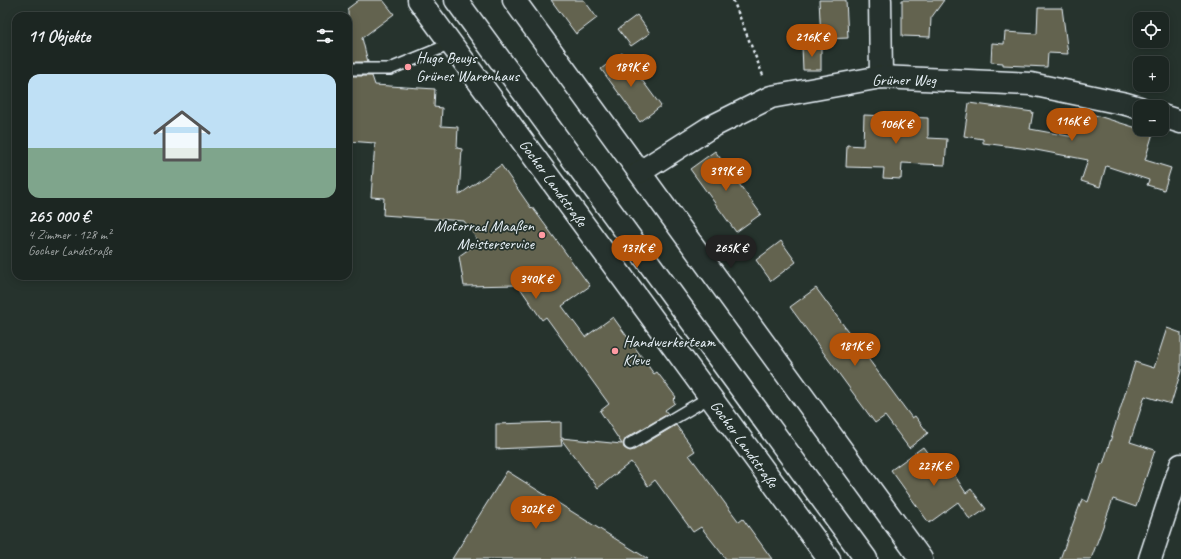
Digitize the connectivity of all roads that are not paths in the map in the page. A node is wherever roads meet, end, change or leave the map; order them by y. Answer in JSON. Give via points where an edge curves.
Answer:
{"nodes":[{"id":1,"x":419,"y":0,"type":"edge"},
{"id":2,"x":456,"y":0,"type":"edge"},
{"id":3,"x":514,"y":0,"type":"edge"},
{"id":4,"x":880,"y":0,"type":"edge"},
{"id":5,"x":451,"y":44,"type":"junction"},
{"id":6,"x":352,"y":69,"type":"edge"},
{"id":7,"x":881,"y":77,"type":"junction"},
{"id":8,"x":1133,"y":106,"type":"edge"},
{"id":9,"x":1169,"y":118,"type":"edge"},
{"id":10,"x":1181,"y":122,"type":"edge"},
{"id":11,"x":640,"y":172,"type":"junction"},
{"id":12,"x":710,"y":397,"type":"junction"},
{"id":13,"x":630,"y":444,"type":"dead end"},
{"id":14,"x":1181,"y":465,"type":"edge"},
{"id":15,"x":829,"y":559,"type":"edge"},
{"id":16,"x":866,"y":559,"type":"edge"},
{"id":17,"x":921,"y":559,"type":"edge"},
{"id":18,"x":1150,"y":559,"type":"edge"}],
"edges":[{"from":1,"to":5,"type":"street","name":"Gocher Landstraße"},
{"from":2,"to":16,"type":"street","name":"Gocher Landstraße"},
{"from":3,"to":11,"type":"street"},
{"from":4,"to":7,"type":"street"},
{"from":5,"to":6,"type":"lane","via":[[390,69]]},
{"from":5,"to":12,"type":"street","name":"Gocher Landstraße"},
{"from":7,"to":8,"type":"street","name":"Grüner Weg","via":[[1031,84]]},
{"from":7,"to":11,"type":"street","name":"Grüner Weg","via":[[771,97],[709,128]]},
{"from":9,"to":10,"type":"street"},
{"from":11,"to":17,"type":"street"},
{"from":12,"to":13,"type":"lane"},
{"from":12,"to":15,"type":"street","name":"Gocher Landstraße"},
{"from":14,"to":18,"type":"street"}]}
